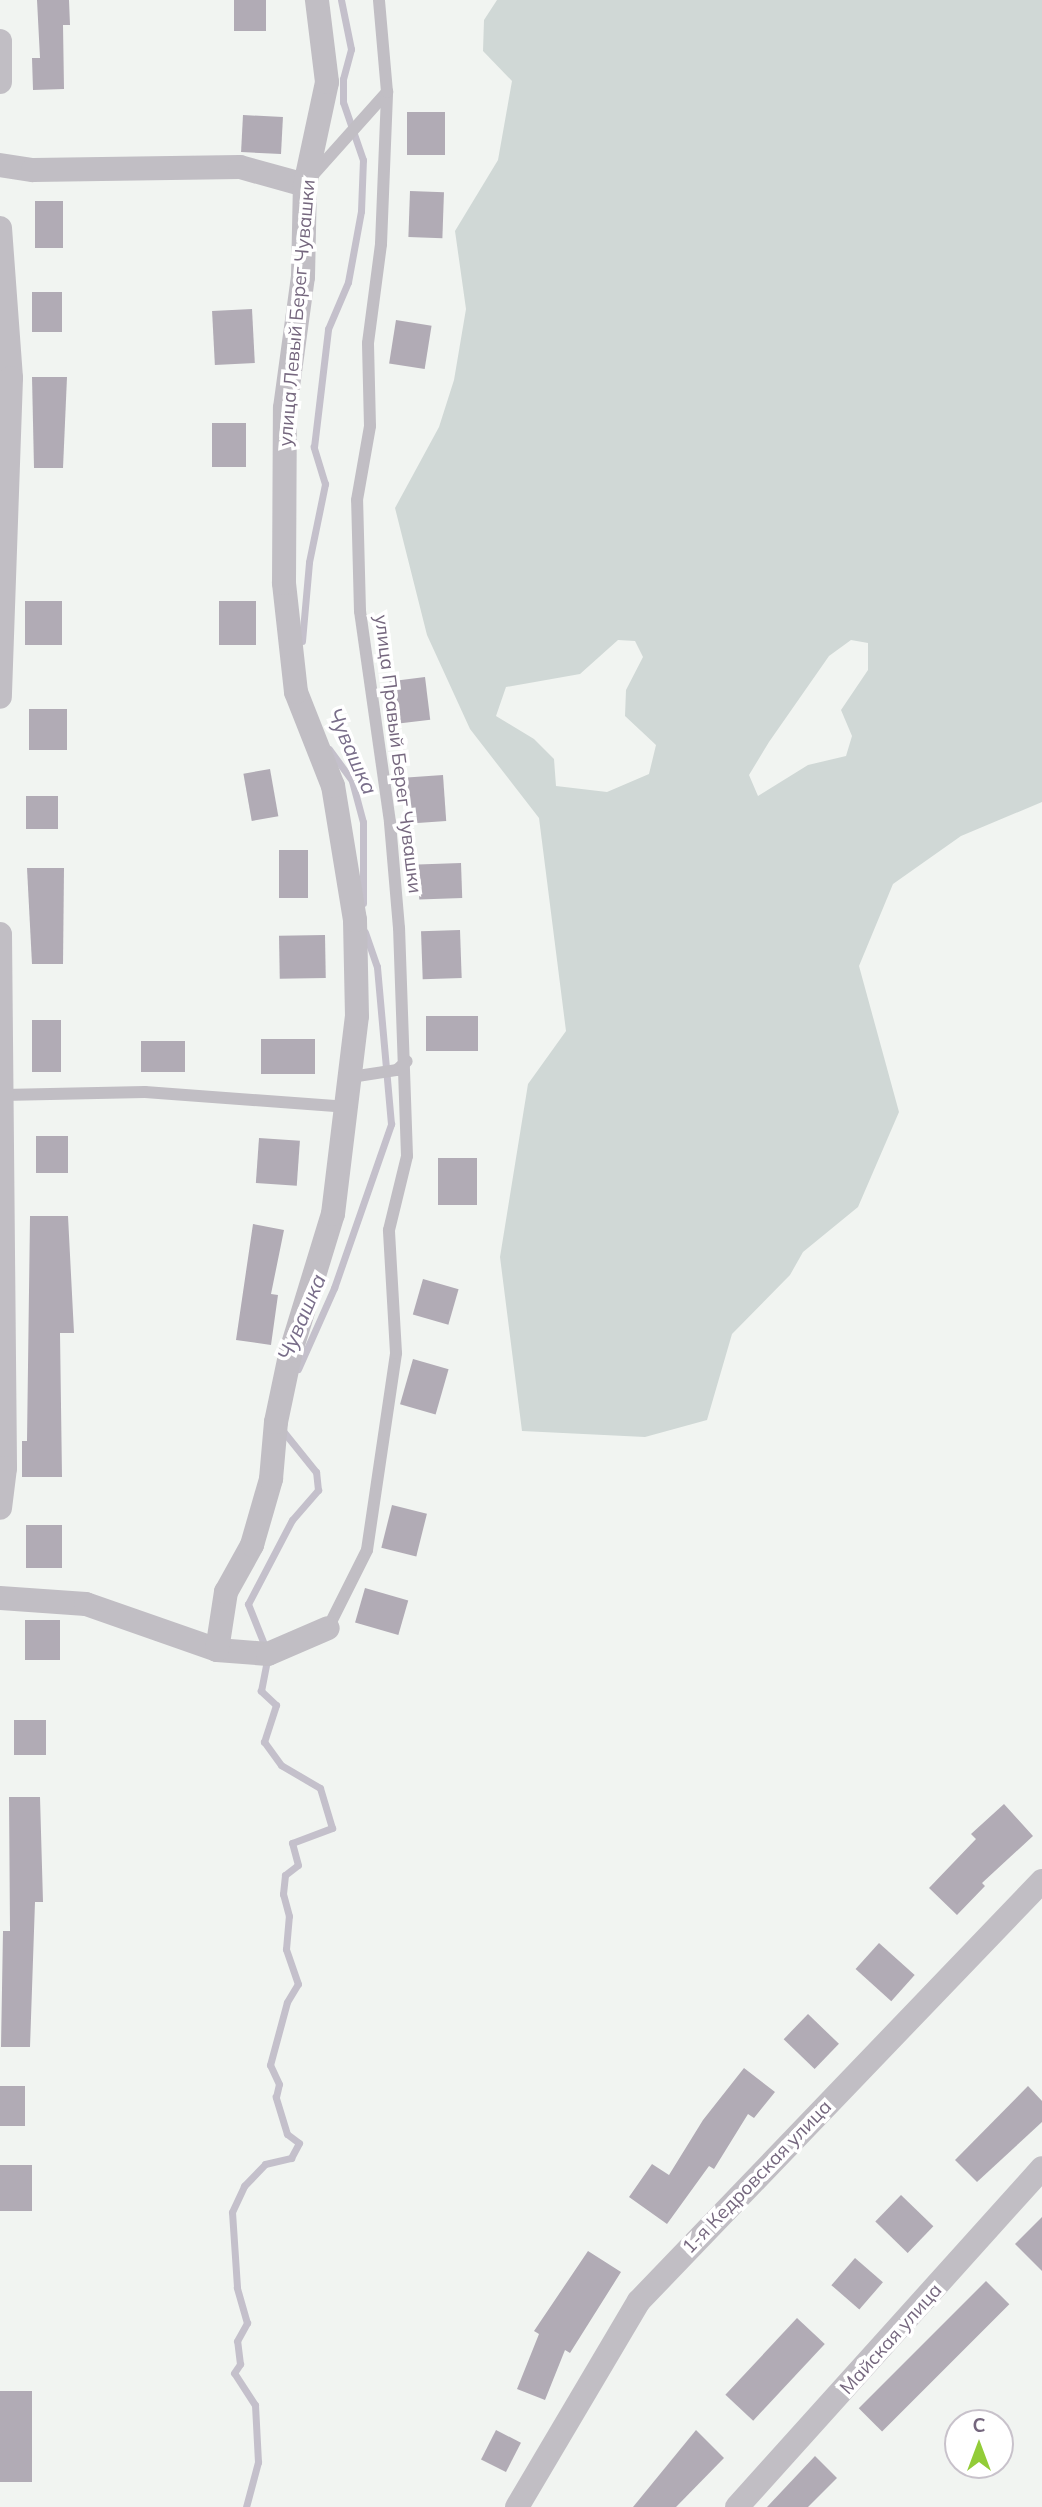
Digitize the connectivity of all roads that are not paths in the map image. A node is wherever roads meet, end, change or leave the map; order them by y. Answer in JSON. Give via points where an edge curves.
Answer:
{"nodes":[{"id":1,"x":317,"y":0,"type":"edge"},
{"id":2,"x":379,"y":0,"type":"edge"},
{"id":3,"x":0,"y":41,"type":"edge"},
{"id":4,"x":0,"y":82,"type":"edge"},
{"id":5,"x":387,"y":92,"type":"junction"},
{"id":6,"x":0,"y":164,"type":"edge"},
{"id":7,"x":305,"y":185,"type":"junction"},
{"id":8,"x":0,"y":228,"type":"edge"},
{"id":9,"x":0,"y":697,"type":"edge"},
{"id":10,"x":0,"y":934,"type":"edge"},
{"id":11,"x":1,"y":1054,"type":"edge"},
{"id":12,"x":402,"y":1065,"type":"junction"},
{"id":13,"x":351,"y":1076,"type":"junction"},
{"id":14,"x":3,"y":1095,"type":"junction"},
{"id":15,"x":349,"y":1107,"type":"junction"},
{"id":16,"x":0,"y":1508,"type":"edge"},
{"id":17,"x":0,"y":1598,"type":"edge"},
{"id":18,"x":328,"y":1628,"type":"joint"},
{"id":19,"x":217,"y":1650,"type":"junction"},
{"id":20,"x":1042,"y":1881,"type":"edge"},
{"id":21,"x":1042,"y":2168,"type":"edge"},
{"id":22,"x":517,"y":2507,"type":"edge"},
{"id":23,"x":737,"y":2507,"type":"edge"}],
"edges":[{"from":1,"to":7,"type":"street","name":"улица Левый Берег Чувашки","via":[[327,82]]},
{"from":2,"to":5,"type":"lane","name":"улица Правый Берег Чувашки"},
{"from":3,"to":4,"type":"street"},
{"from":5,"to":7,"type":"lane"},
{"from":5,"to":12,"type":"lane","name":"улица Правый Берег Чувашки","via":[[380,244],[368,343],[370,426],[357,500],[360,611],[390,822]]},
{"from":6,"to":7,"type":"street","via":[[33,170],[240,167]]},
{"from":7,"to":13,"type":"street","name":"улица Левый Берег Чувашки","via":[[303,277],[285,408],[284,583],[296,692],[333,786],[355,920],[357,1016]]},
{"from":8,"to":9,"type":"street","via":[[12,378]]},
{"from":10,"to":11,"type":"street"},
{"from":11,"to":14,"type":"street"},
{"from":12,"to":13,"type":"lane","via":[[376,1075]]},
{"from":12,"to":18,"type":"lane","name":"улица Правый Берег Чувашки","via":[[407,1156],[389,1230],[394,1366],[367,1550]]},
{"from":13,"to":15,"type":"street","name":"улица Левый Берег Чувашки"},
{"from":14,"to":15,"type":"lane","via":[[145,1092]]},
{"from":14,"to":16,"type":"street","via":[[5,1468]]},
{"from":15,"to":19,"type":"street","name":"улица Левый Берег Чувашки","via":[[333,1214],[283,1386],[271,1479],[251,1545],[226,1592]]},
{"from":17,"to":19,"type":"street","via":[[86,1604]]},
{"from":18,"to":19,"type":"street","via":[[268,1654]]},
{"from":20,"to":22,"type":"street","name":"1-я Кедровская улица","via":[[639,2301]]},
{"from":21,"to":23,"type":"street","name":"Майская улица"}]}
